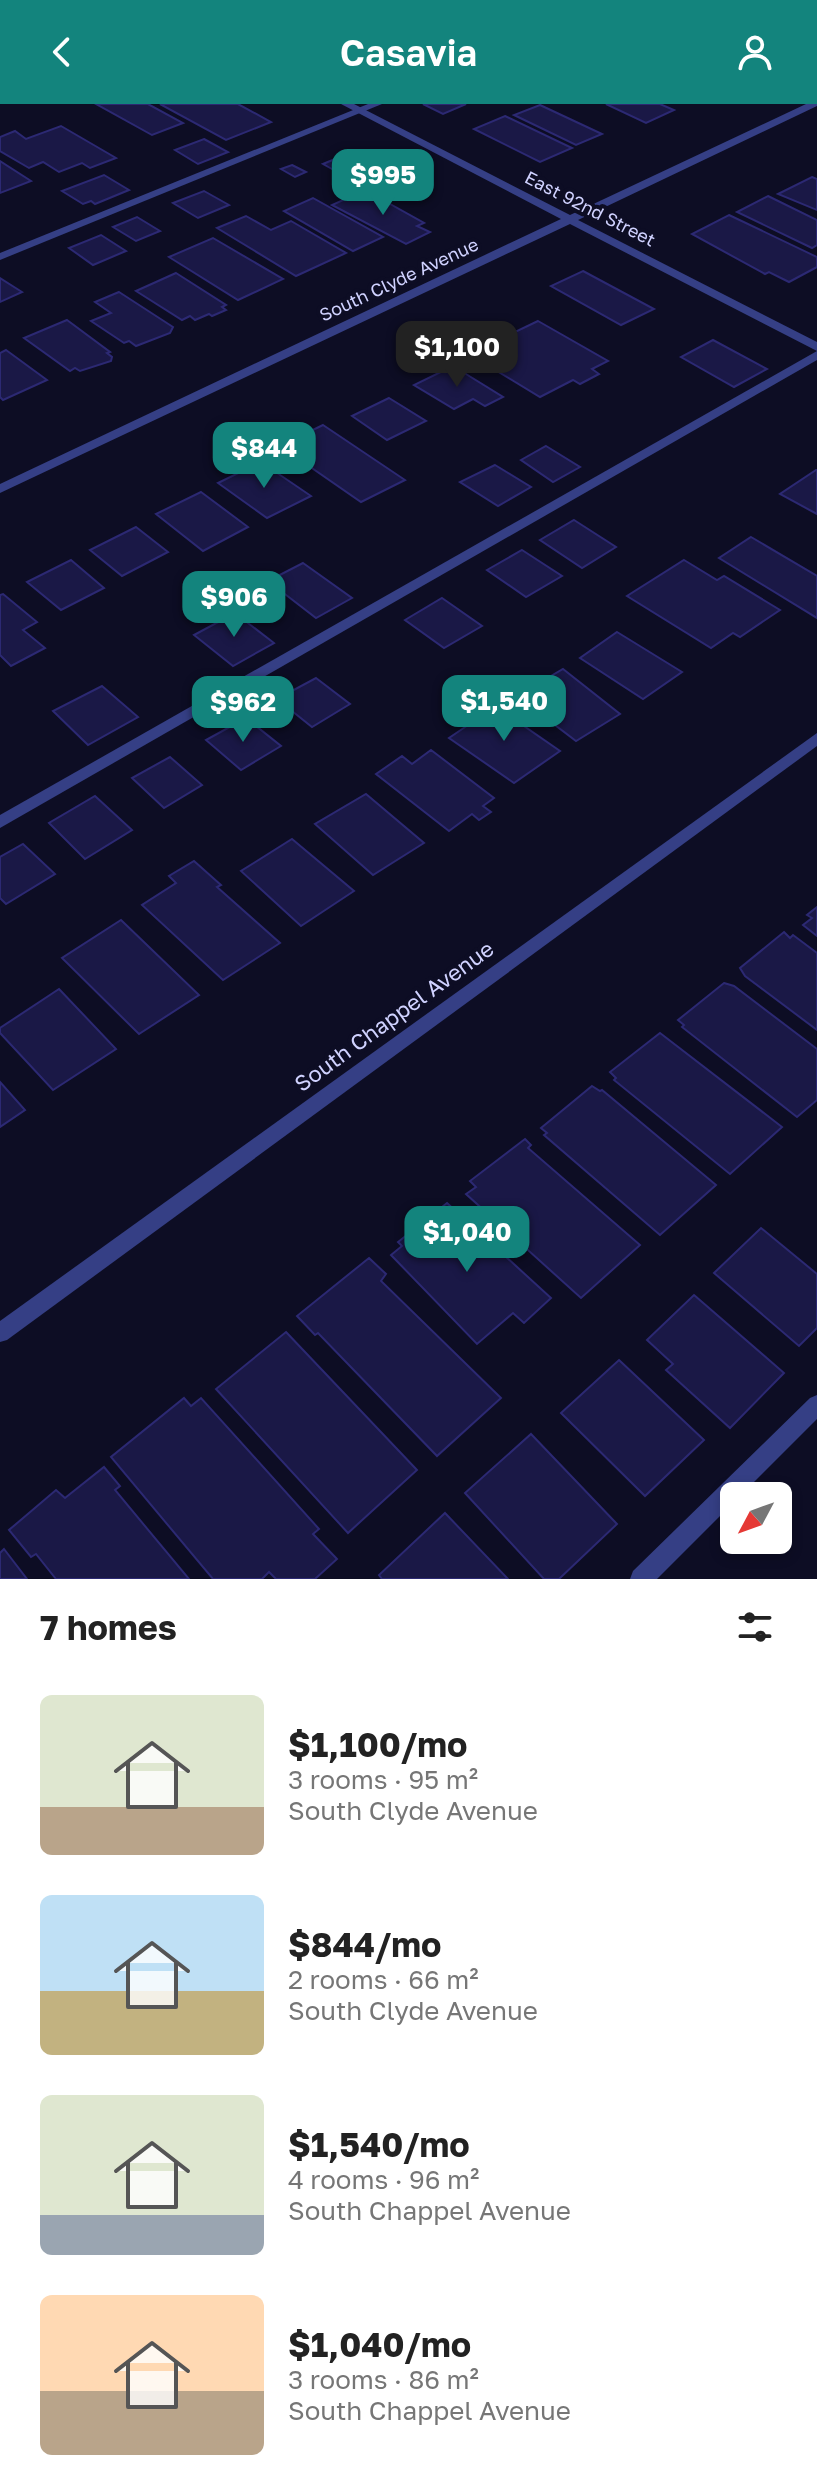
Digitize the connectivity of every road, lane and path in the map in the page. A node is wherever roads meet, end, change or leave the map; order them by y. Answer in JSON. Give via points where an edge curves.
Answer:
{"nodes":[{"id":1,"x":346,"y":104,"type":"edge"},
{"id":2,"x":377,"y":104,"type":"edge"},
{"id":3,"x":814,"y":104,"type":"edge"},
{"id":4,"x":359,"y":111,"type":"junction"},
{"id":5,"x":570,"y":220,"type":"junction"},
{"id":6,"x":0,"y":257,"type":"edge"},
{"id":7,"x":817,"y":347,"type":"edge"},
{"id":8,"x":817,"y":355,"type":"edge"},
{"id":9,"x":0,"y":489,"type":"edge"},
{"id":10,"x":817,"y":738,"type":"edge"},
{"id":11,"x":0,"y":822,"type":"edge"},
{"id":12,"x":0,"y":1333,"type":"edge"},
{"id":13,"x":817,"y":1405,"type":"edge"},
{"id":14,"x":641,"y":1579,"type":"edge"}],
"edges":[{"from":1,"to":4,"type":"street","name":"East 92nd Street"},
{"from":2,"to":4,"type":"street"},
{"from":3,"to":5,"type":"street","name":"South Clyde Avenue"},
{"from":4,"to":5,"type":"street","name":"East 92nd Street"},
{"from":4,"to":6,"type":"street"},
{"from":5,"to":7,"type":"street","name":"East 92nd Street"},
{"from":5,"to":9,"type":"street","name":"South Clyde Avenue"},
{"from":8,"to":11,"type":"street"},
{"from":10,"to":12,"type":"street","name":"South Chappel Avenue"},
{"from":13,"to":14,"type":"street"}]}
